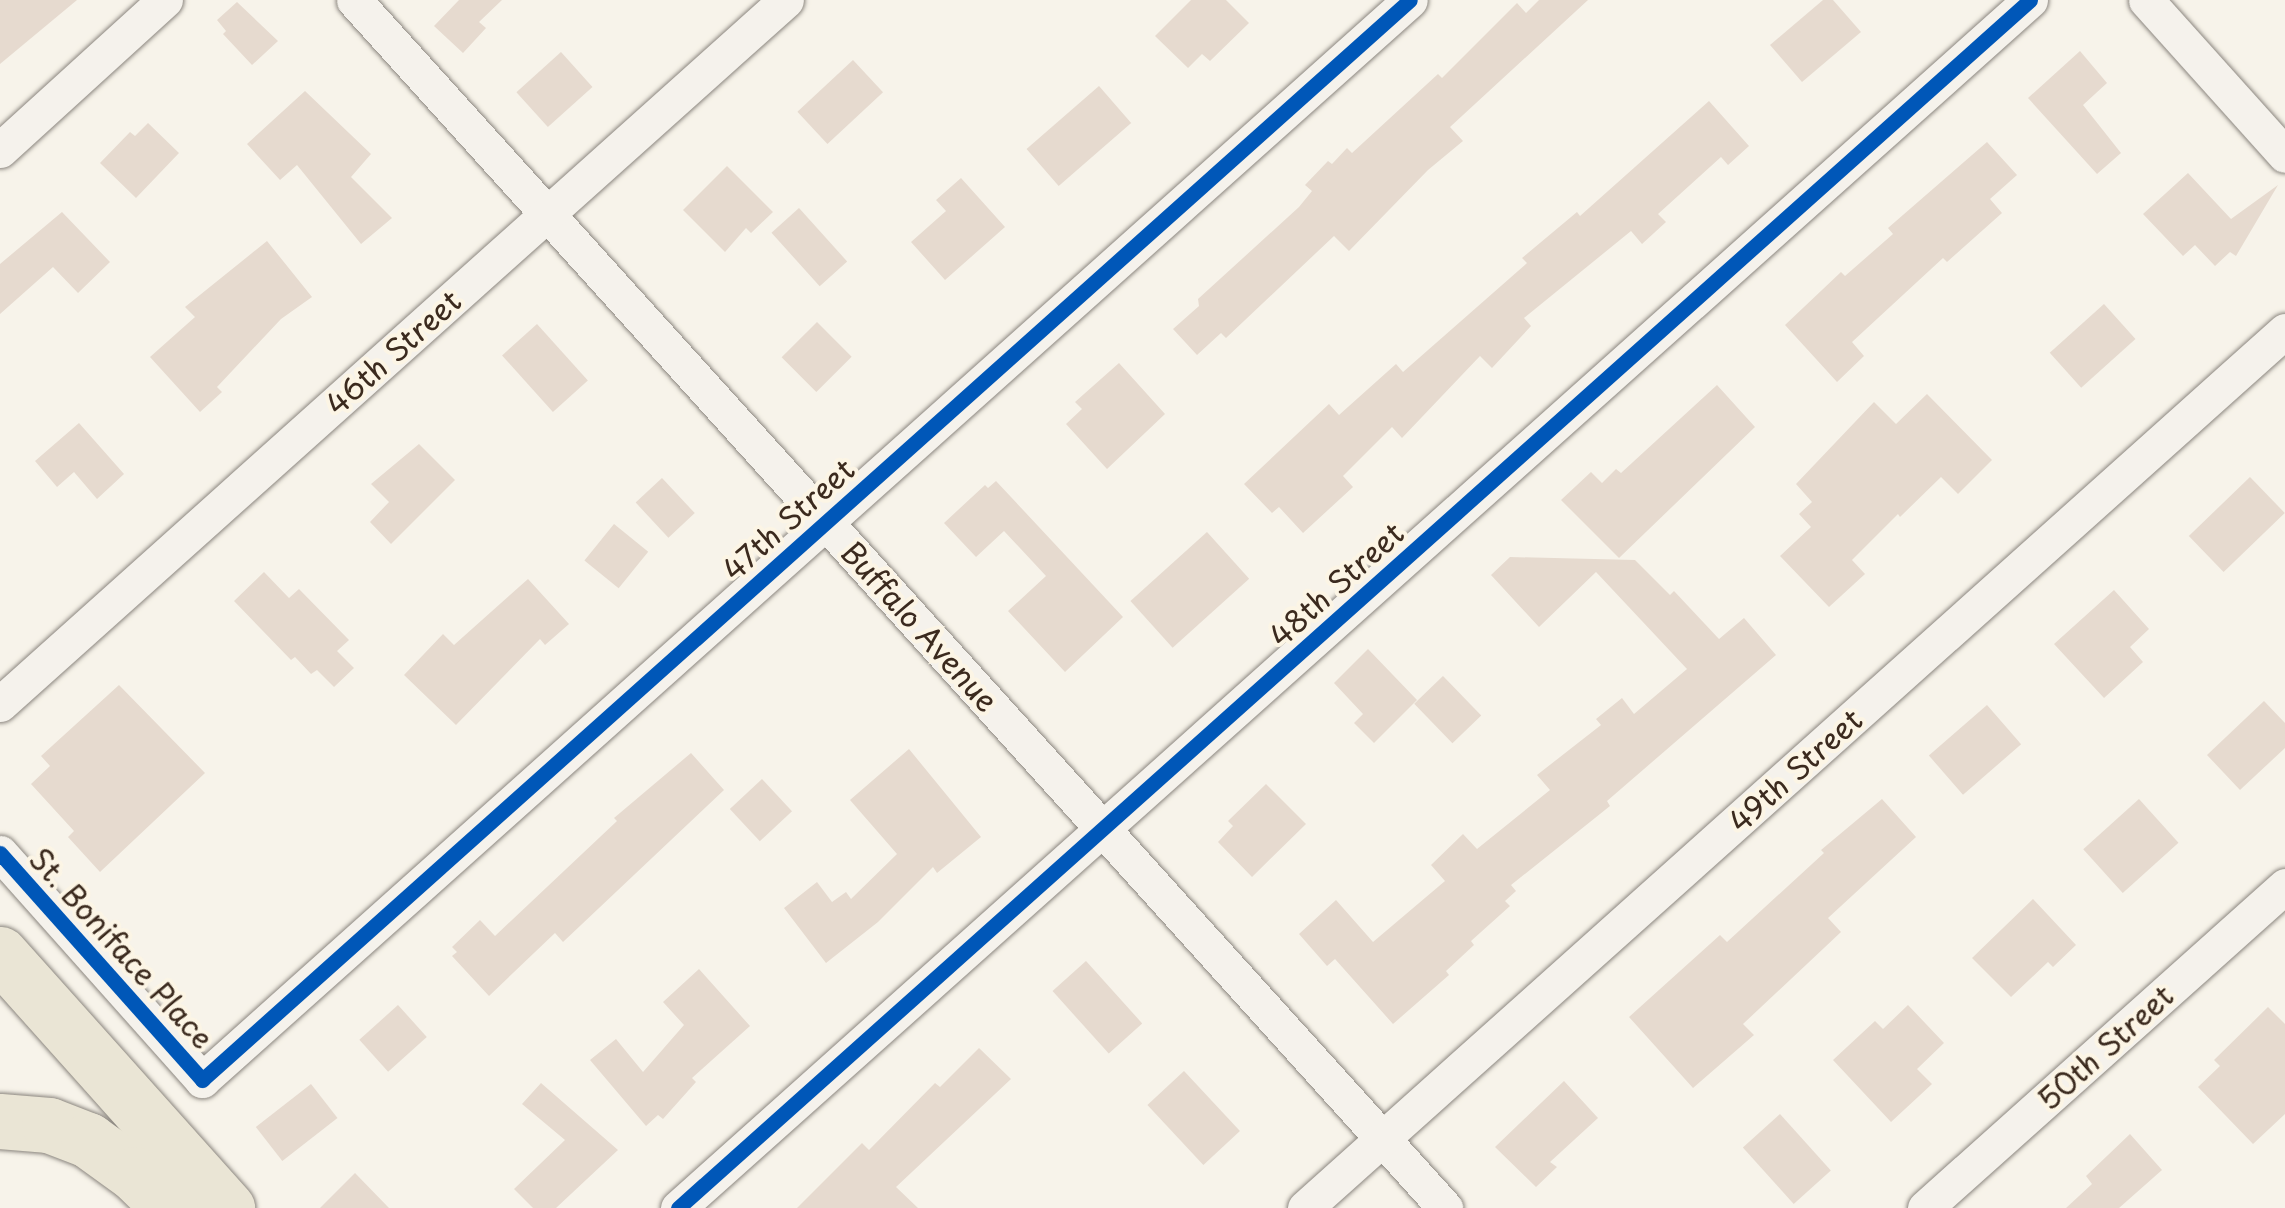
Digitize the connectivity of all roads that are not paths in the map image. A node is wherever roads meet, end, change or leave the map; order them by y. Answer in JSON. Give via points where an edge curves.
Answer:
{"nodes":[{"id":1,"x":166,"y":0,"type":"edge"},
{"id":2,"x":354,"y":0,"type":"edge"},
{"id":3,"x":786,"y":0,"type":"edge"},
{"id":4,"x":1410,"y":0,"type":"edge"},
{"id":5,"x":2030,"y":0,"type":"edge"},
{"id":6,"x":2146,"y":0,"type":"edge"},
{"id":7,"x":0,"y":150,"type":"edge"},
{"id":8,"x":2285,"y":155,"type":"edge"},
{"id":9,"x":547,"y":214,"type":"junction"},
{"id":10,"x":2285,"y":331,"type":"edge"},
{"id":11,"x":826,"y":522,"type":"junction"},
{"id":12,"x":0,"y":704,"type":"edge"},
{"id":13,"x":1103,"y":829,"type":"junction"},
{"id":14,"x":0,"y":853,"type":"edge"},
{"id":15,"x":2285,"y":886,"type":"edge"},
{"id":16,"x":0,"y":954,"type":"edge"},
{"id":17,"x":202,"y":1080,"type":"joint"},
{"id":18,"x":0,"y":1121,"type":"edge"},
{"id":19,"x":1383,"y":1139,"type":"junction"},
{"id":20,"x":170,"y":1208,"type":"edge"},
{"id":21,"x":228,"y":1208,"type":"edge"},
{"id":22,"x":678,"y":1208,"type":"edge"},
{"id":23,"x":1305,"y":1208,"type":"edge"},
{"id":24,"x":1445,"y":1208,"type":"edge"},
{"id":25,"x":1925,"y":1208,"type":"edge"}],
"edges":[{"from":1,"to":7,"type":"street"},
{"from":2,"to":9,"type":"street","name":"Buffalo Avenue"},
{"from":3,"to":9,"type":"street","name":"46th Street"},
{"from":4,"to":11,"type":"street","name":"47th Street"},
{"from":5,"to":13,"type":"street","name":"48th Street"},
{"from":6,"to":8,"type":"street"},
{"from":9,"to":11,"type":"street","name":"Buffalo Avenue"},
{"from":9,"to":12,"type":"street","name":"46th Street"},
{"from":10,"to":19,"type":"street","name":"49th Street"},
{"from":11,"to":13,"type":"street","name":"Buffalo Avenue"},
{"from":11,"to":17,"type":"street","name":"47th Street"},
{"from":13,"to":19,"type":"street","name":"Buffalo Avenue"},
{"from":13,"to":22,"type":"street","name":"48th Street"},
{"from":14,"to":17,"type":"street","name":"St. Boniface Place"},
{"from":15,"to":25,"type":"street","name":"50th Street"},
{"from":16,"to":21,"type":"highway"},
{"from":18,"to":20,"type":"highway","via":[[49,1125],[88,1140]]},
{"from":19,"to":23,"type":"street","name":"49th Street"},
{"from":19,"to":24,"type":"street","name":"Buffalo Avenue"}]}
